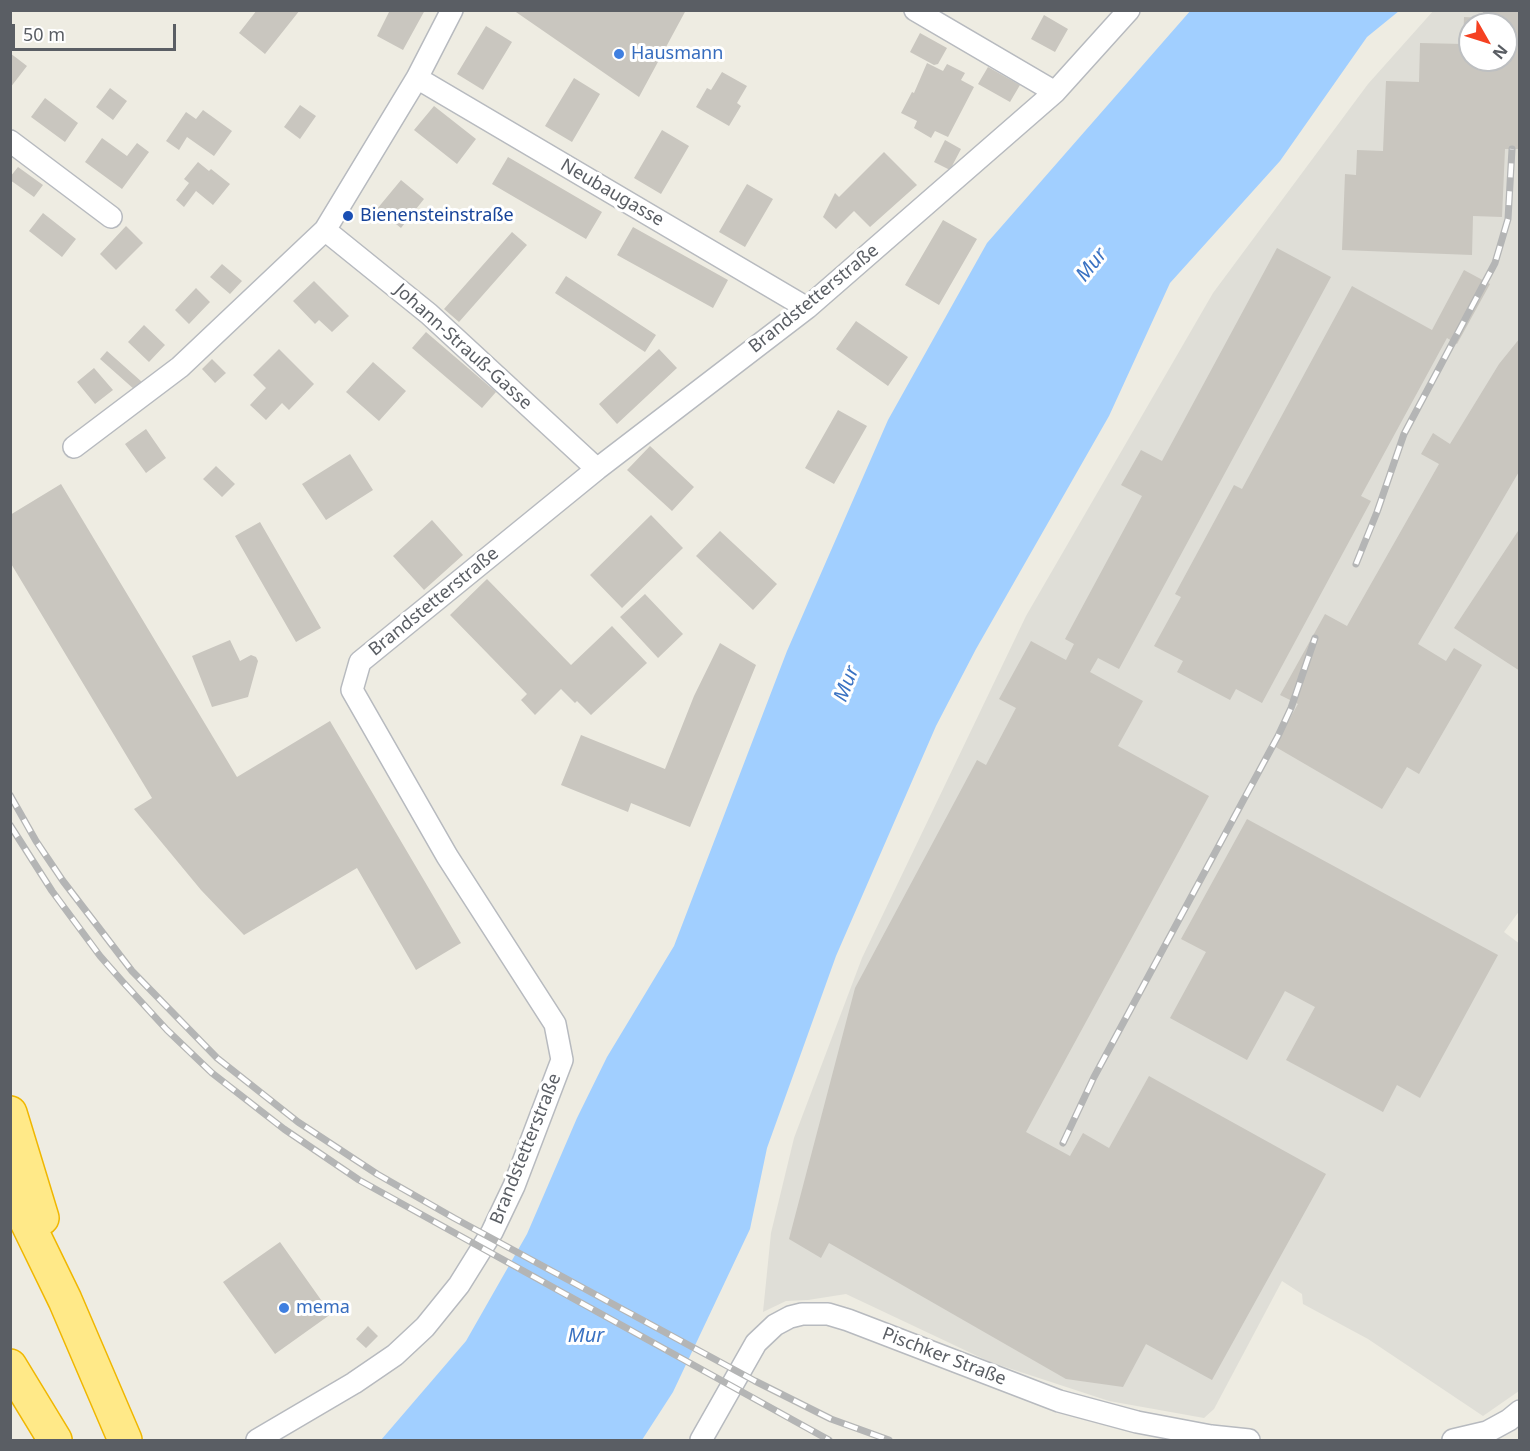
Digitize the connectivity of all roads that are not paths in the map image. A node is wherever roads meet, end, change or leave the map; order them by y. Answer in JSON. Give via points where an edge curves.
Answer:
{"nodes":[{"id":1,"x":452,"y":10,"type":"edge"},
{"id":2,"x":1129,"y":10,"type":"edge"},
{"id":3,"x":919,"y":11,"type":"edge"},
{"id":4,"x":417,"y":78,"type":"junction"},
{"id":5,"x":1055,"y":92,"type":"junction"},
{"id":6,"x":10,"y":141,"type":"edge"},
{"id":7,"x":111,"y":217,"type":"dead end"},
{"id":8,"x":325,"y":230,"type":"junction"},
{"id":9,"x":807,"y":308,"type":"junction"},
{"id":10,"x":74,"y":447,"type":"dead end"},
{"id":11,"x":597,"y":469,"type":"junction"},
{"id":12,"x":10,"y":1113,"type":"edge"},
{"id":13,"x":10,"y":1186,"type":"edge"},
{"id":14,"x":65,"y":1300,"type":"junction"},
{"id":15,"x":10,"y":1366,"type":"edge"},
{"id":16,"x":1520,"y":1410,"type":"edge"},
{"id":17,"x":55,"y":1440,"type":"edge"},
{"id":18,"x":125,"y":1440,"type":"edge"},
{"id":19,"x":257,"y":1440,"type":"edge"},
{"id":20,"x":700,"y":1440,"type":"edge"},
{"id":21,"x":1249,"y":1440,"type":"edge"},
{"id":22,"x":1453,"y":1440,"type":"edge"}],
"edges":[{"from":1,"to":4,"type":"street"},
{"from":2,"to":5,"type":"street","name":"Brandstetterstraße"},
{"from":3,"to":5,"type":"street"},
{"from":4,"to":8,"type":"street"},
{"from":4,"to":9,"type":"street","name":"Neubaugasse"},
{"from":5,"to":9,"type":"street","name":"Brandstetterstraße"},
{"from":6,"to":7,"type":"street"},
{"from":8,"to":10,"type":"street","via":[[180,367]]},
{"from":8,"to":11,"type":"street","name":"Johann-Strauß-Gasse","via":[[429,314]]},
{"from":9,"to":11,"type":"street","name":"Brandstetterstraße"},
{"from":11,"to":19,"type":"street","name":"Brandstetterstraße","via":[[360,662],[352,690],[447,856],[555,1024],[562,1060],[514,1186],[492,1232],[459,1285],[395,1355]]},
{"from":12,"to":14,"type":"highway"},
{"from":13,"to":14,"type":"highway"},
{"from":14,"to":18,"type":"highway"},
{"from":15,"to":17,"type":"highway"},
{"from":16,"to":22,"type":"street","via":[[1487,1432]]},
{"from":20,"to":21,"type":"street","name":"Pischker Straße","via":[[756,1343],[790,1317],[828,1314],[1059,1401],[1137,1422]]}]}
